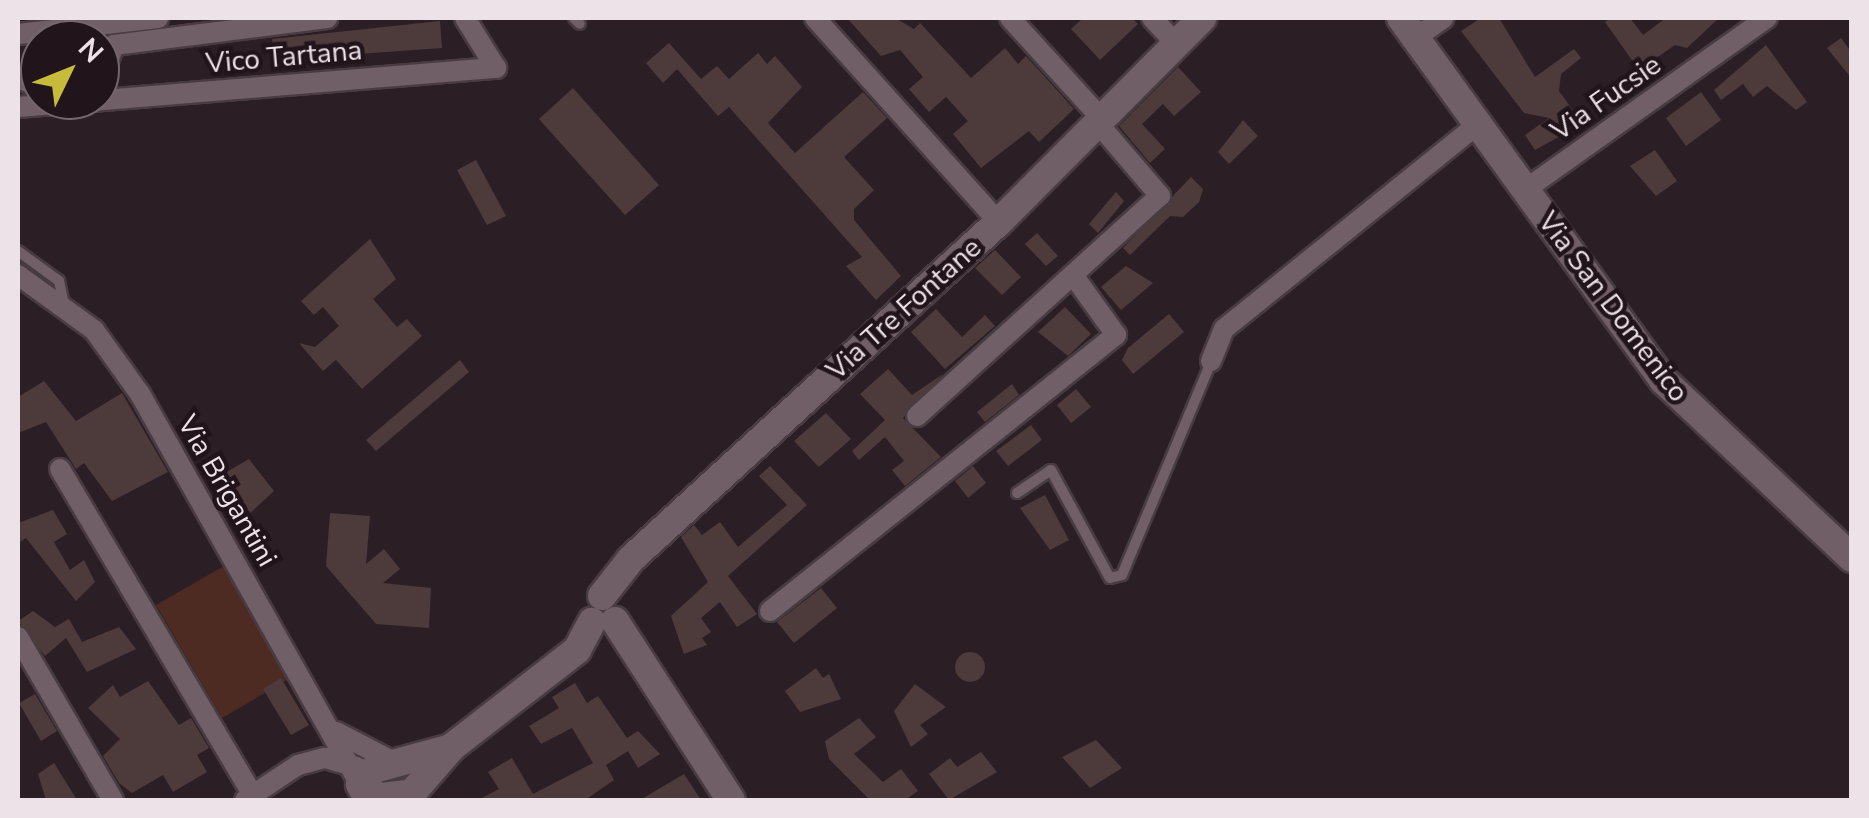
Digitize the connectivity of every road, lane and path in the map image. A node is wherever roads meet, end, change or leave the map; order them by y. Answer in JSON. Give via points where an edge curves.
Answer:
{"nodes":[{"id":1,"x":158,"y":18,"type":"edge"},
{"id":2,"x":327,"y":18,"type":"edge"},
{"id":3,"x":465,"y":18,"type":"edge"},
{"id":4,"x":815,"y":18,"type":"edge"},
{"id":5,"x":1010,"y":18,"type":"edge"},
{"id":6,"x":1152,"y":18,"type":"edge"},
{"id":7,"x":1202,"y":18,"type":"edge"},
{"id":8,"x":1444,"y":18,"type":"edge"},
{"id":9,"x":1767,"y":18,"type":"edge"},
{"id":10,"x":1408,"y":28,"type":"edge"},
{"id":11,"x":18,"y":34,"type":"edge"},
{"id":12,"x":1176,"y":43,"type":"junction"},
{"id":13,"x":120,"y":44,"type":"edge"},
{"id":14,"x":18,"y":107,"type":"edge"},
{"id":15,"x":1098,"y":119,"type":"junction"},
{"id":16,"x":1478,"y":124,"type":"junction"},
{"id":17,"x":1526,"y":189,"type":"junction"},
{"id":18,"x":999,"y":222,"type":"junction"},
{"id":19,"x":18,"y":251,"type":"edge"},
{"id":20,"x":1072,"y":275,"type":"junction"},
{"id":21,"x":18,"y":276,"type":"edge"},
{"id":22,"x":64,"y":306,"type":"junction"},
{"id":23,"x":1211,"y":361,"type":"joint"},
{"id":24,"x":917,"y":416,"type":"dead end"},
{"id":25,"x":60,"y":469,"type":"dead end"},
{"id":26,"x":1017,"y":493,"type":"dead end"},
{"id":27,"x":1852,"y":558,"type":"edge"},
{"id":28,"x":770,"y":611,"type":"dead end"},
{"id":29,"x":603,"y":613,"type":"junction"},
{"id":30,"x":18,"y":637,"type":"edge"},
{"id":31,"x":330,"y":729,"type":"junction"},
{"id":32,"x":382,"y":782,"type":"edge"},
{"id":33,"x":249,"y":798,"type":"edge"},
{"id":34,"x":113,"y":800,"type":"edge"},
{"id":35,"x":731,"y":800,"type":"edge"}],
"edges":[{"from":1,"to":11,"type":"street"},
{"from":2,"to":13,"type":"street"},
{"from":3,"to":14,"type":"street","name":"Vico Tartana","via":[[496,68]]},
{"from":4,"to":18,"type":"street"},
{"from":5,"to":15,"type":"street"},
{"from":6,"to":12,"type":"street"},
{"from":7,"to":12,"type":"street","name":"Via Tre Fontane"},
{"from":8,"to":10,"type":"street"},
{"from":9,"to":17,"type":"street","name":"Via Fucsie"},
{"from":10,"to":16,"type":"street","name":"Via San Domenico"},
{"from":12,"to":15,"type":"street","name":"Via Tre Fontane"},
{"from":15,"to":18,"type":"street","name":"Via Tre Fontane"},
{"from":15,"to":20,"type":"street","via":[[1160,196]]},
{"from":16,"to":17,"type":"street","name":"Via San Domenico"},
{"from":16,"to":23,"type":"street","via":[[1224,329]]},
{"from":17,"to":27,"type":"street","name":"Via San Domenico","via":[[1664,381]]},
{"from":18,"to":29,"type":"street","name":"Via Tre Fontane","via":[[631,559]]},
{"from":19,"to":22,"type":"lane","via":[[59,281]]},
{"from":20,"to":24,"type":"street"},
{"from":20,"to":28,"type":"street","via":[[1116,335]]},
{"from":21,"to":22,"type":"street","name":"Via Brigantini"},
{"from":22,"to":31,"type":"street","name":"Via Brigantini","via":[[94,330],[140,394]]},
{"from":23,"to":26,"type":"lane","via":[[1122,575],[1110,578],[1052,470]]},
{"from":25,"to":33,"type":"street"},
{"from":29,"to":32,"type":"street","name":"Via Tre Fontane","via":[[576,650],[452,747]]},
{"from":29,"to":35,"type":"street"},
{"from":30,"to":34,"type":"street"},
{"from":31,"to":32,"type":"street"},
{"from":31,"to":32,"type":"street","name":"Via Brigantini"},
{"from":32,"to":33,"type":"street","via":[[325,758],[298,765]]}]}
